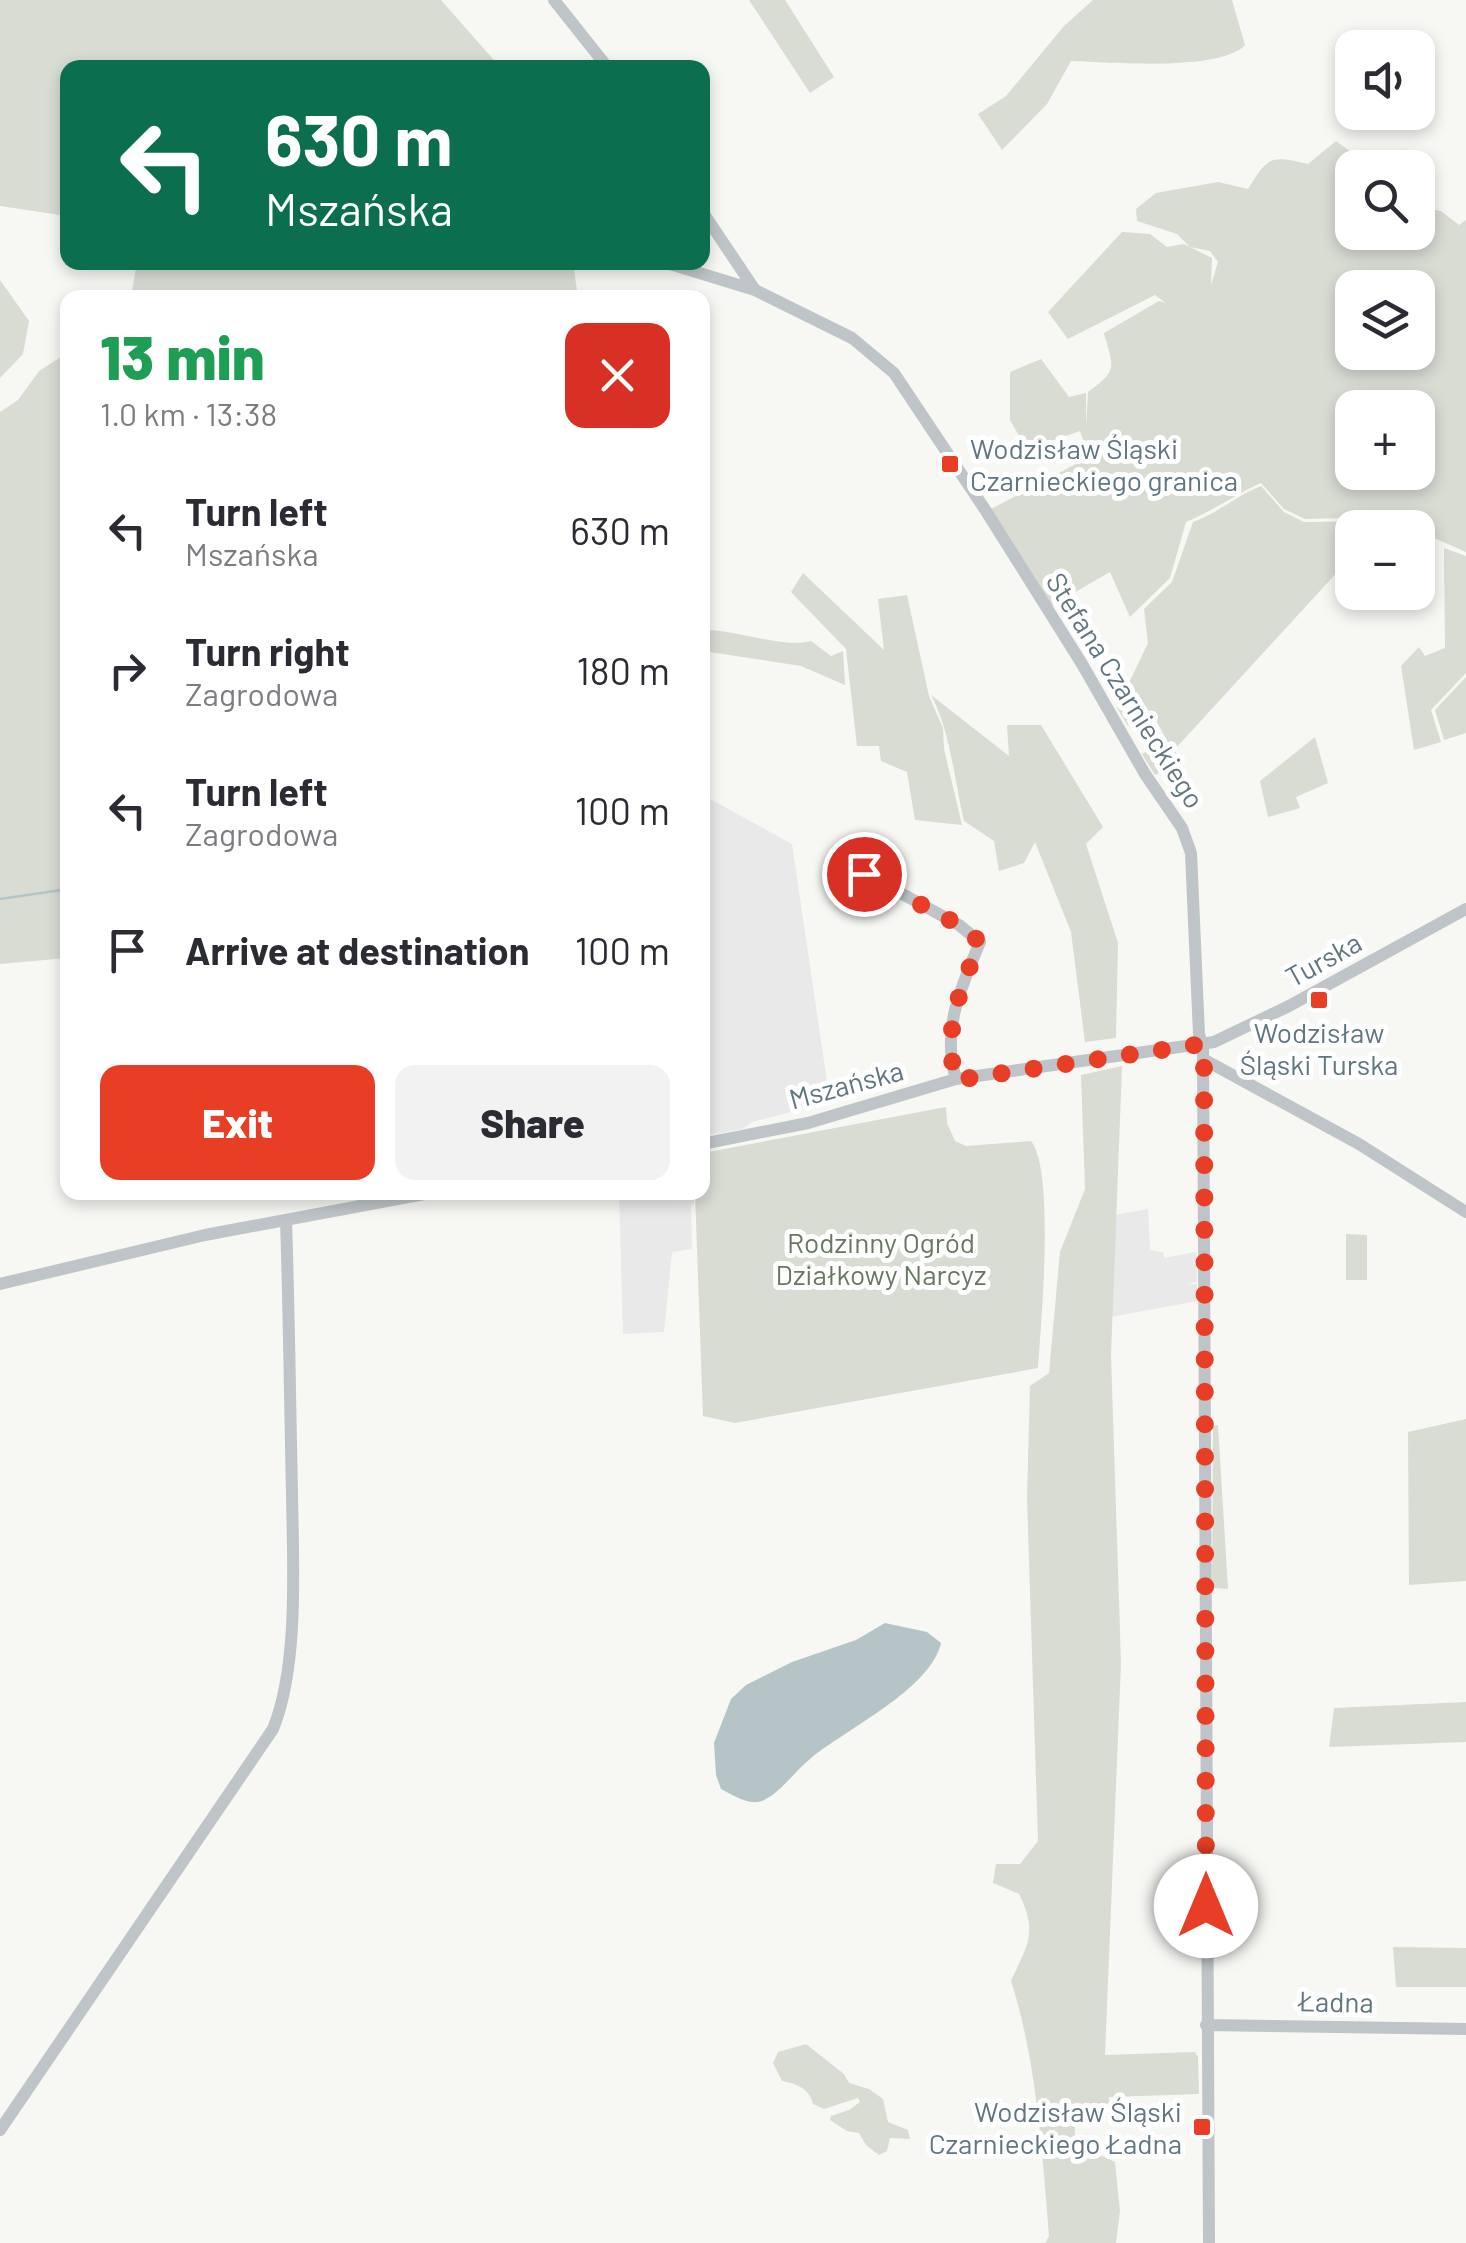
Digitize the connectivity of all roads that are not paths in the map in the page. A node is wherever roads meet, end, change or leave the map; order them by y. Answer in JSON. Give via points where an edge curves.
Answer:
{"nodes":[{"id":1,"x":554,"y":0,"type":"edge"},
{"id":2,"x":602,"y":60,"type":"edge"},
{"id":3,"x":710,"y":223,"type":"edge"},
{"id":4,"x":690,"y":270,"type":"edge"},
{"id":5,"x":755,"y":290,"type":"junction"},
{"id":6,"x":864,"y":874,"type":"dead end"},
{"id":7,"x":1466,"y":909,"type":"edge"},
{"id":8,"x":1181,"y":1048,"type":"joint"},
{"id":9,"x":1202,"y":1052,"type":"junction"},
{"id":10,"x":956,"y":1080,"type":"junction"},
{"id":11,"x":710,"y":1142,"type":"edge"},
{"id":12,"x":392,"y":1200,"type":"edge"},
{"id":13,"x":1466,"y":1212,"type":"edge"},
{"id":14,"x":286,"y":1220,"type":"junction"},
{"id":15,"x":0,"y":1284,"type":"edge"},
{"id":16,"x":1206,"y":2025,"type":"junction"},
{"id":17,"x":1466,"y":2029,"type":"edge"},
{"id":18,"x":0,"y":2130,"type":"edge"},
{"id":19,"x":1208,"y":2243,"type":"edge"}],
"edges":[{"from":1,"to":2,"type":"street"},
{"from":3,"to":5,"type":"street"},
{"from":4,"to":5,"type":"street"},
{"from":5,"to":9,"type":"street","name":"Stefana Czarnieckiego","via":[[871,350],[904,385],[1182,828],[1192,874]]},
{"from":6,"to":10,"type":"street","via":[[980,942],[949,1034]]},
{"from":7,"to":9,"type":"street","name":"Turska"},
{"from":8,"to":9,"type":"street","name":"Turska"},
{"from":8,"to":10,"type":"street","name":"Mszańska"},
{"from":9,"to":13,"type":"street"},
{"from":9,"to":16,"type":"street","name":"Stefana Czarnieckiego"},
{"from":10,"to":11,"type":"street","name":"Mszańska","via":[[808,1123]]},
{"from":12,"to":14,"type":"street"},
{"from":14,"to":15,"type":"street"},
{"from":14,"to":18,"type":"street","via":[[292,1595],[280,1712]]},
{"from":16,"to":17,"type":"street","name":"Ładna"},
{"from":16,"to":19,"type":"street","name":"Stefana Czarnieckiego"}]}
